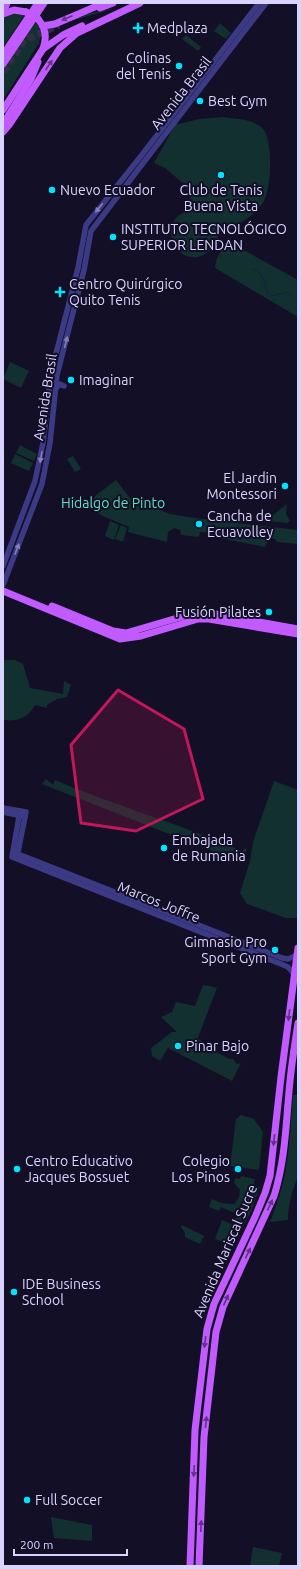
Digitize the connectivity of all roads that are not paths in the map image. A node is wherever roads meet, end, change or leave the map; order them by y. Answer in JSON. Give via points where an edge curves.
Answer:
{"nodes":[{"id":1,"x":7,"y":3,"type":"edge"},
{"id":2,"x":15,"y":3,"type":"edge"},
{"id":3,"x":32,"y":3,"type":"edge"},
{"id":4,"x":38,"y":3,"type":"edge"},
{"id":5,"x":44,"y":3,"type":"edge"},
{"id":6,"x":48,"y":3,"type":"edge"},
{"id":7,"x":113,"y":3,"type":"edge"},
{"id":8,"x":140,"y":3,"type":"edge"},
{"id":9,"x":259,"y":3,"type":"edge"},
{"id":10,"x":266,"y":3,"type":"edge"},
{"id":11,"x":102,"y":6,"type":"edge"},
{"id":12,"x":23,"y":11,"type":"junction"},
{"id":13,"x":3,"y":13,"type":"edge"},
{"id":14,"x":114,"y":15,"type":"junction"},
{"id":15,"x":40,"y":22,"type":"junction"},
{"id":16,"x":43,"y":49,"type":"junction"},
{"id":17,"x":3,"y":55,"type":"edge"},
{"id":18,"x":39,"y":57,"type":"junction"},
{"id":19,"x":3,"y":64,"type":"edge"},
{"id":20,"x":3,"y":110,"type":"edge"},
{"id":21,"x":3,"y":124,"type":"edge"},
{"id":22,"x":3,"y":132,"type":"edge"},
{"id":23,"x":64,"y":386,"type":"dead end"},
{"id":24,"x":56,"y":388,"type":"junction"},
{"id":25,"x":3,"y":566,"type":"edge"},
{"id":26,"x":3,"y":586,"type":"edge"},
{"id":27,"x":3,"y":591,"type":"edge"},
{"id":28,"x":298,"y":629,"type":"edge"},
{"id":29,"x":298,"y":634,"type":"edge"},
{"id":30,"x":3,"y":808,"type":"edge"},
{"id":31,"x":3,"y":812,"type":"edge"},
{"id":32,"x":22,"y":814,"type":"junction"},
{"id":33,"x":15,"y":855,"type":"junction"},
{"id":34,"x":297,"y":952,"type":"edge"},
{"id":35,"x":294,"y":974,"type":"junction"},
{"id":36,"x":298,"y":1023,"type":"edge"},
{"id":37,"x":200,"y":1391,"type":"junction"},
{"id":38,"x":209,"y":1393,"type":"junction"},
{"id":39,"x":190,"y":1566,"type":"edge"},
{"id":40,"x":199,"y":1566,"type":"edge"}],
"edges":[{"from":1,"to":13,"type":"main road"},
{"from":2,"to":12,"type":"main road"},
{"from":3,"to":12,"type":"main road"},
{"from":4,"to":17,"type":"main road"},
{"from":5,"to":19,"type":"main road"},
{"from":6,"to":15,"type":"main road"},
{"from":7,"to":11,"type":"main road"},
{"from":8,"to":14,"type":"main road"},
{"from":9,"to":25,"type":"street","name":"Avenida Brasil","one_way":true,"via":[[86,225],[78,268],[51,373],[38,470]]},
{"from":24,"to":10,"type":"street","name":"Avenida Brasil","one_way":true,"via":[[91,231]]},
{"from":11,"to":15,"type":"main road","one_way":true,"via":[[55,24]]},
{"from":12,"to":13,"type":"main road","via":[[11,10]]},
{"from":12,"to":15,"type":"main road","bridge":true},
{"from":14,"to":16,"type":"main road","via":[[94,20],[63,35]]},
{"from":22,"to":14,"type":"main road","one_way":true,"via":[[60,48],[77,33]]},
{"from":15,"to":16,"type":"main road","via":[[46,36]]},
{"from":16,"to":18,"type":"main road"},
{"from":18,"to":20,"type":"main road"},
{"from":18,"to":21,"type":"main road","via":[[33,76]]},
{"from":23,"to":24,"type":"street","via":[[60,384]]},
{"from":26,"to":24,"type":"street","name":"Avenida Brasil","one_way":true,"via":[[42,484]]},
{"from":26,"to":28,"type":"main road","via":[[119,633],[132,632],[198,613]]},
{"from":27,"to":29,"type":"main road","via":[[120,639],[141,636],[198,619]]},
{"from":30,"to":32,"type":"street"},
{"from":31,"to":32,"type":"street"},
{"from":32,"to":33,"type":"street"},
{"from":33,"to":34,"type":"street","name":"Marcos Joffre","via":[[282,958],[288,959]]},
{"from":33,"to":35,"type":"street","name":"Marcos Joffre","via":[[281,964]]},
{"from":34,"to":35,"type":"main road","name":"Avenida Mariscal Sucre"},
{"from":35,"to":37,"type":"main road","name":"Avenida Mariscal Sucre","one_way":true,"via":[[270,1176],[255,1217],[214,1304],[206,1329]]},
{"from":38,"to":36,"type":"main road","name":"Avenida Mariscal Sucre","one_way":true,"via":[[216,1332],[223,1307],[280,1178]]},
{"from":37,"to":38,"type":"main road"},
{"from":37,"to":39,"type":"main road","name":"Avenida Mariscal Sucre","one_way":true,"via":[[195,1430]]},
{"from":40,"to":38,"type":"main road","name":"Avenida Mariscal Sucre","one_way":true,"via":[[204,1437]]}]}
